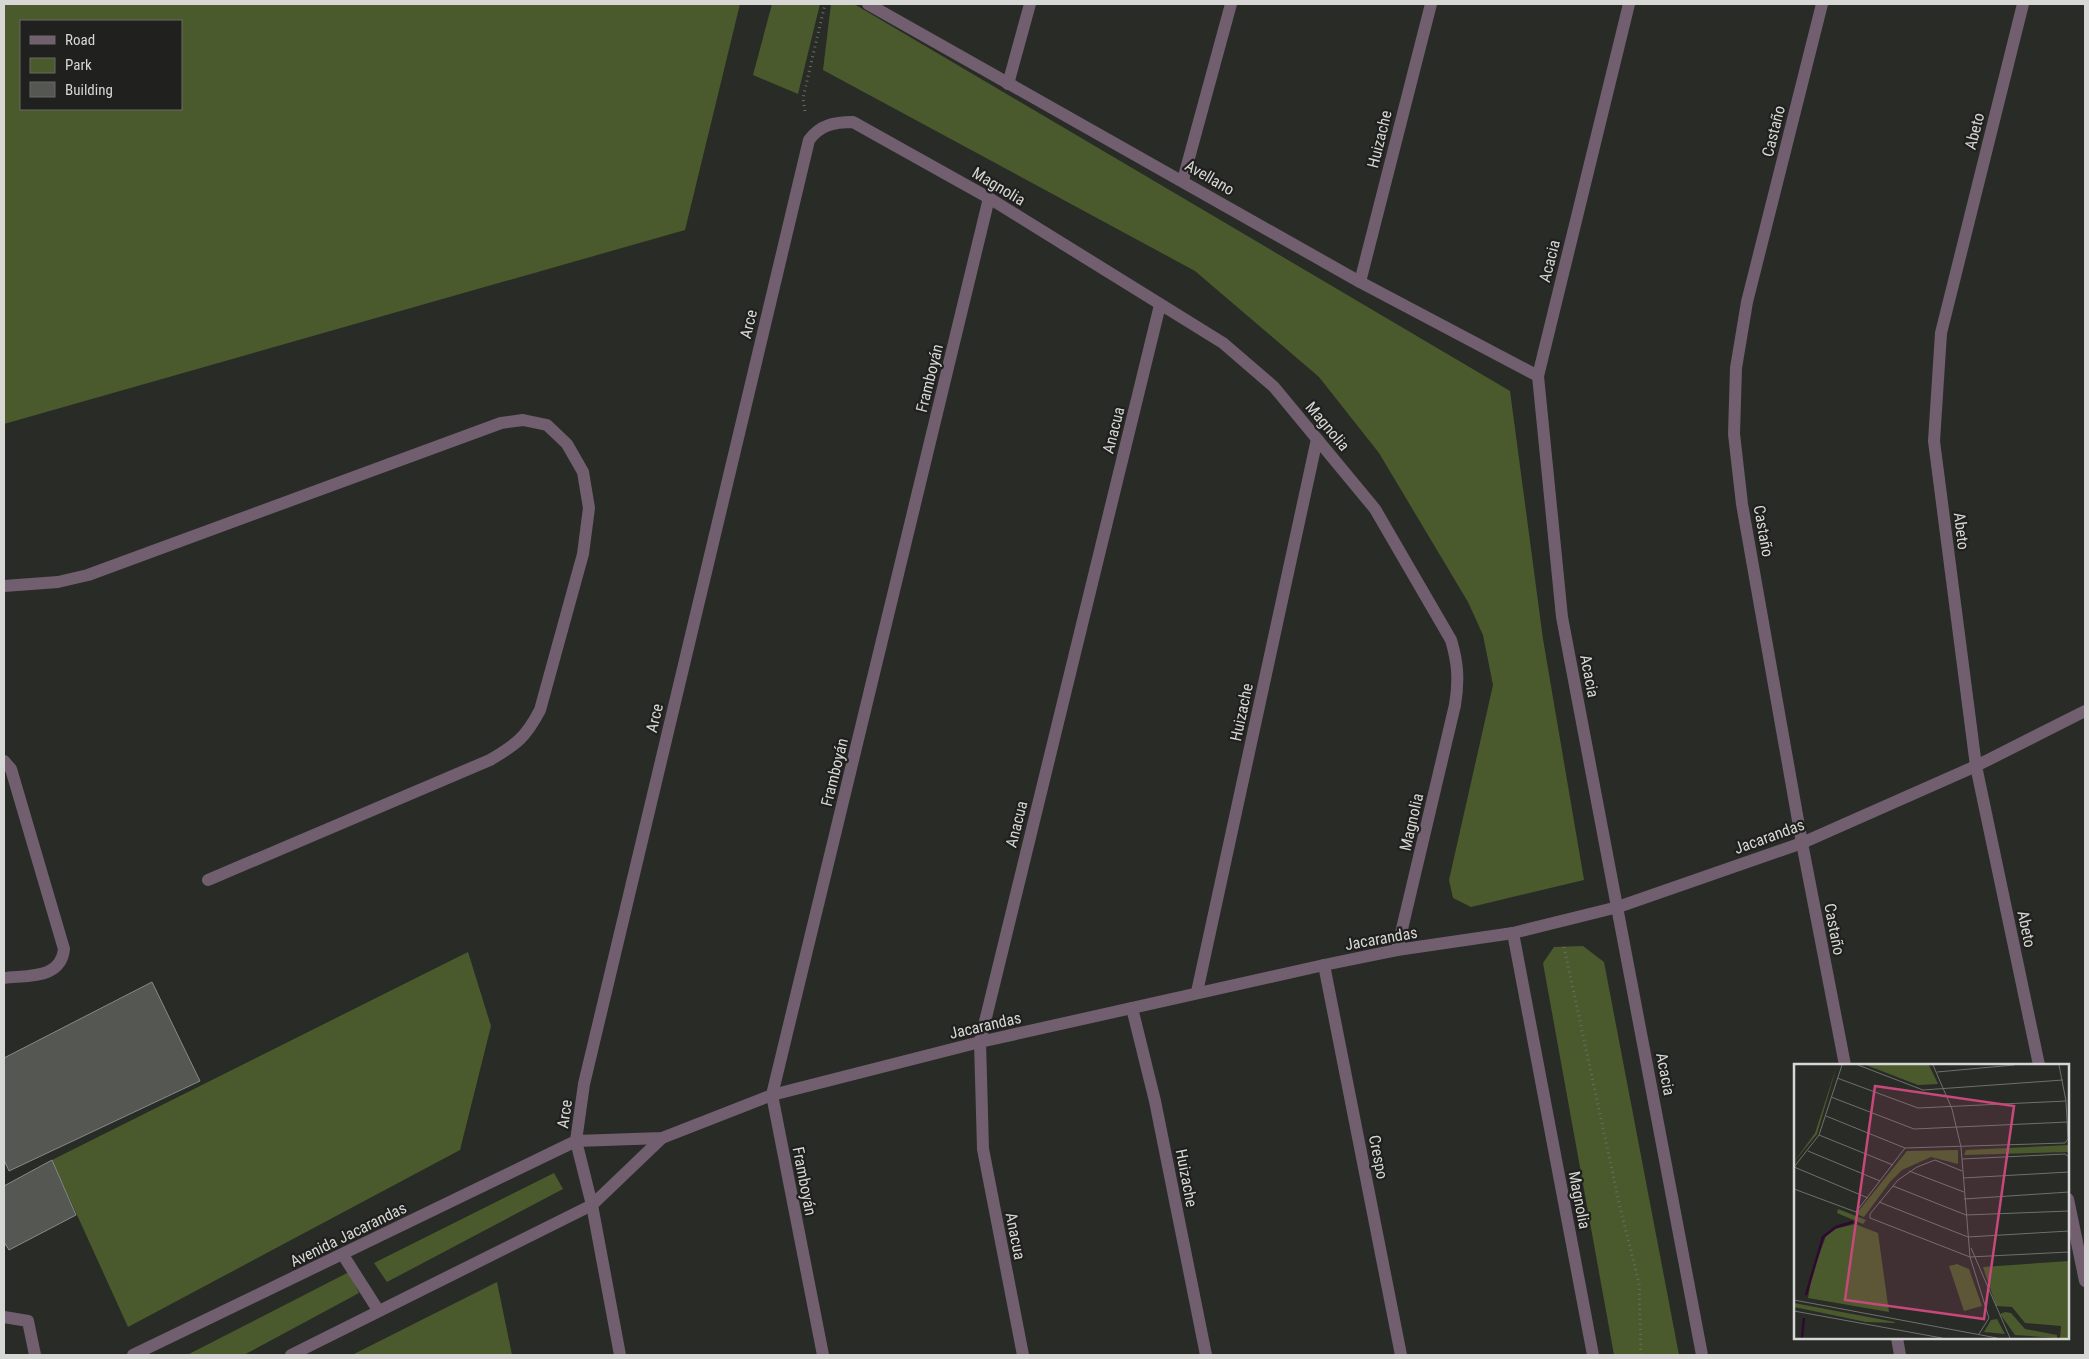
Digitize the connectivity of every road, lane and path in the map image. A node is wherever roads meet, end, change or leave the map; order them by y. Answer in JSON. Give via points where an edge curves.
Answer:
{"nodes":[{"id":1,"x":825,"y":4,"type":"edge"},
{"id":2,"x":868,"y":4,"type":"edge"},
{"id":3,"x":1030,"y":4,"type":"edge"},
{"id":4,"x":1230,"y":4,"type":"edge"},
{"id":5,"x":1431,"y":4,"type":"edge"},
{"id":6,"x":1629,"y":4,"type":"edge"},
{"id":7,"x":1822,"y":4,"type":"edge"},
{"id":8,"x":2023,"y":4,"type":"edge"},
{"id":9,"x":1008,"y":84,"type":"junction"},
{"id":10,"x":809,"y":140,"type":"junction"},
{"id":11,"x":1183,"y":180,"type":"junction"},
{"id":12,"x":989,"y":198,"type":"junction"},
{"id":13,"x":1360,"y":282,"type":"junction"},
{"id":14,"x":1160,"y":305,"type":"junction"},
{"id":15,"x":1538,"y":376,"type":"junction"},
{"id":16,"x":1317,"y":439,"type":"junction"},
{"id":17,"x":4,"y":586,"type":"edge"},
{"id":18,"x":2085,"y":711,"type":"edge"},
{"id":19,"x":4,"y":761,"type":"edge"},
{"id":20,"x":1976,"y":766,"type":"junction"},
{"id":21,"x":1802,"y":842,"type":"junction"},
{"id":22,"x":208,"y":880,"type":"dead end"},
{"id":23,"x":1618,"y":907,"type":"junction"},
{"id":24,"x":1559,"y":922,"type":"junction"},
{"id":25,"x":1512,"y":933,"type":"junction"},
{"id":26,"x":1397,"y":950,"type":"junction"},
{"id":27,"x":1324,"y":965,"type":"junction"},
{"id":28,"x":4,"y":978,"type":"edge"},
{"id":29,"x":1197,"y":992,"type":"junction"},
{"id":30,"x":1132,"y":1008,"type":"junction"},
{"id":31,"x":980,"y":1042,"type":"junction"},
{"id":32,"x":1845,"y":1064,"type":"edge"},
{"id":33,"x":2039,"y":1064,"type":"edge"},
{"id":34,"x":772,"y":1095,"type":"junction"},
{"id":35,"x":662,"y":1138,"type":"junction"},
{"id":36,"x":576,"y":1140,"type":"junction"},
{"id":37,"x":2069,"y":1204,"type":"edge"},
{"id":38,"x":592,"y":1205,"type":"junction"},
{"id":39,"x":343,"y":1255,"type":"junction"},
{"id":40,"x":2085,"y":1281,"type":"edge"},
{"id":41,"x":378,"y":1310,"type":"junction"},
{"id":42,"x":4,"y":1316,"type":"edge"},
{"id":43,"x":1897,"y":1339,"type":"edge"},
{"id":44,"x":35,"y":1355,"type":"edge"},
{"id":45,"x":134,"y":1355,"type":"edge"},
{"id":46,"x":291,"y":1355,"type":"edge"},
{"id":47,"x":620,"y":1355,"type":"edge"},
{"id":48,"x":823,"y":1355,"type":"edge"},
{"id":49,"x":1023,"y":1355,"type":"edge"},
{"id":50,"x":1206,"y":1355,"type":"edge"},
{"id":51,"x":1401,"y":1355,"type":"edge"},
{"id":52,"x":1593,"y":1355,"type":"edge"},
{"id":53,"x":1641,"y":1355,"type":"edge"},
{"id":54,"x":1702,"y":1355,"type":"edge"},
{"id":55,"x":1900,"y":1355,"type":"edge"}],
"edges":[{"from":1,"to":10,"type":"path","via":[[804,98]]},
{"from":2,"to":9,"type":"street","name":"Avellano"},
{"from":3,"to":9,"type":"street"},
{"from":4,"to":11,"type":"street"},
{"from":5,"to":13,"type":"street","name":"Huizache"},
{"from":6,"to":15,"type":"street","name":"Acacia"},
{"from":7,"to":21,"type":"street","name":"Castaño","via":[[1747,302],[1736,368],[1734,434],[1742,504]]},
{"from":8,"to":20,"type":"street","name":"Abeto","via":[[1941,333],[1934,441]]},
{"from":9,"to":11,"type":"street","name":"Avellano"},
{"from":10,"to":12,"type":"street","name":"Magnolia","via":[[825,126],[853,122]]},
{"from":10,"to":36,"type":"street","name":"Arce","via":[[592,1049]]},
{"from":11,"to":13,"type":"street","name":"Avellano"},
{"from":12,"to":14,"type":"street","name":"Magnolia"},
{"from":12,"to":34,"type":"street","name":"Framboyán"},
{"from":13,"to":15,"type":"street","name":"Avellano"},
{"from":14,"to":16,"type":"street","name":"Magnolia","via":[[1223,343],[1267,380]]},
{"from":14,"to":31,"type":"street","name":"Anacua"},
{"from":15,"to":23,"type":"street","name":"Acacia","via":[[1562,617]]},
{"from":16,"to":26,"type":"street","name":"Magnolia","via":[[1375,509],[1451,640],[1458,661],[1455,705]]},
{"from":16,"to":29,"type":"street","name":"Huizache"},
{"from":17,"to":22,"type":"street","via":[[58,582],[88,574],[501,423],[523,420],[547,425],[567,444],[583,472],[589,508],[584,545],[540,710],[528,732],[511,748],[490,760]]},
{"from":18,"to":20,"type":"street","name":"Jacarandas"},
{"from":19,"to":28,"type":"street","via":[[11,769],[64,949],[63,960],[48,972]]},
{"from":20,"to":21,"type":"street","name":"Jacarandas"},
{"from":20,"to":33,"type":"street","name":"Abeto"},
{"from":21,"to":23,"type":"street","name":"Jacarandas"},
{"from":21,"to":32,"type":"street","name":"Castaño"},
{"from":23,"to":24,"type":"street","name":"Jacarandas"},
{"from":23,"to":54,"type":"street","name":"Acacia"},
{"from":24,"to":25,"type":"street","name":"Jacarandas"},
{"from":24,"to":53,"type":"path","via":[[1639,1283]]},
{"from":25,"to":26,"type":"street","name":"Jacarandas"},
{"from":25,"to":52,"type":"street","name":"Magnolia"},
{"from":26,"to":27,"type":"street","name":"Jacarandas"},
{"from":27,"to":29,"type":"street","name":"Jacarandas"},
{"from":27,"to":51,"type":"street","name":"Crespo"},
{"from":29,"to":30,"type":"street","name":"Jacarandas"},
{"from":30,"to":31,"type":"street","name":"Jacarandas"},
{"from":30,"to":50,"type":"street","name":"Huizache","via":[[1155,1101]]},
{"from":31,"to":34,"type":"street","name":"Jacarandas"},
{"from":31,"to":49,"type":"street","name":"Anacua","via":[[983,1149]]},
{"from":34,"to":35,"type":"street","name":"Jacarandas"},
{"from":34,"to":48,"type":"street","name":"Framboyán"},
{"from":35,"to":36,"type":"street","name":"Jacarandas"},
{"from":35,"to":38,"type":"street","name":"Jacarandas"},
{"from":36,"to":38,"type":"street","name":"Arce"},
{"from":36,"to":39,"type":"street","name":"Avenida Jacarandas"},
{"from":37,"to":40,"type":"street"},
{"from":38,"to":41,"type":"street"},
{"from":38,"to":47,"type":"street","name":"Arce"},
{"from":39,"to":41,"type":"street"},
{"from":39,"to":45,"type":"street","name":"Avenida Jacarandas"},
{"from":41,"to":46,"type":"street"},
{"from":42,"to":44,"type":"street","via":[[28,1321]]},
{"from":43,"to":55,"type":"street"}]}
